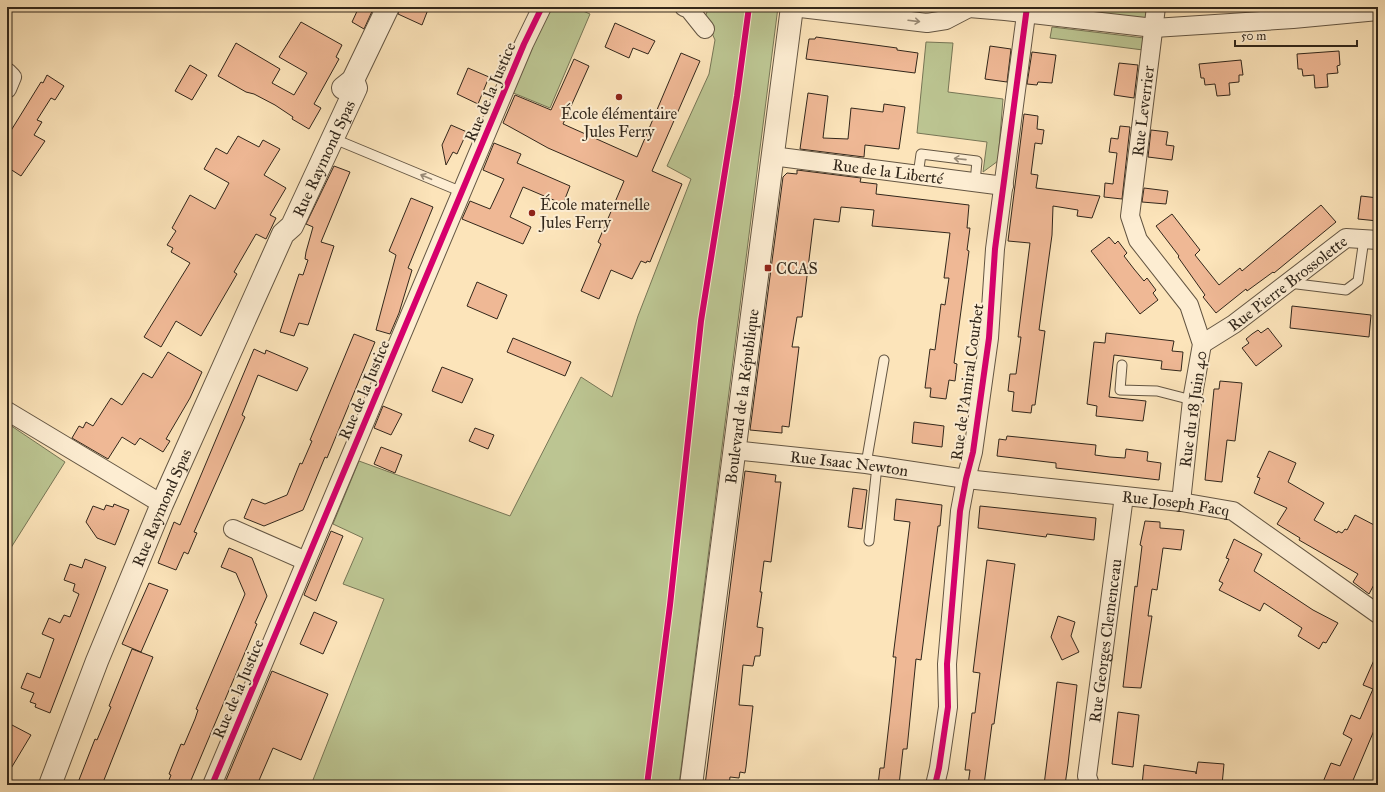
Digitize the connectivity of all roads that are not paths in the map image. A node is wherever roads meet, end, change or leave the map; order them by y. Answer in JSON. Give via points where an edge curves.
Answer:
{"nodes":[{"id":1,"x":388,"y":7,"type":"edge"},
{"id":2,"x":542,"y":7,"type":"edge"},
{"id":3,"x":684,"y":7,"type":"edge"},
{"id":4,"x":792,"y":7,"type":"edge"},
{"id":5,"x":1156,"y":7,"type":"edge"},
{"id":6,"x":968,"y":8,"type":"edge"},
{"id":7,"x":1027,"y":10,"type":"edge"},
{"id":8,"x":1378,"y":11,"type":"edge"},
{"id":9,"x":1293,"y":13,"type":"edge"},
{"id":10,"x":1154,"y":28,"type":"junction"},
{"id":11,"x":705,"y":29,"type":"dead end"},
{"id":12,"x":7,"y":72,"type":"edge"},
{"id":13,"x":7,"y":89,"type":"edge"},
{"id":14,"x":327,"y":136,"type":"junction"},
{"id":15,"x":772,"y":156,"type":"junction"},
{"id":16,"x":1004,"y":186,"type":"junction"},
{"id":17,"x":462,"y":192,"type":"junction"},
{"id":18,"x":1130,"y":216,"type":"joint"},
{"id":19,"x":1371,"y":240,"type":"edge"},
{"id":20,"x":1288,"y":283,"type":"junction"},
{"id":21,"x":1202,"y":344,"type":"junction"},
{"id":22,"x":884,"y":360,"type":"dead end"},
{"id":23,"x":1122,"y":365,"type":"dead end"},
{"id":24,"x":1192,"y":400,"type":"junction"},
{"id":25,"x":7,"y":411,"type":"edge"},
{"id":26,"x":733,"y":450,"type":"junction"},
{"id":27,"x":871,"y":465,"type":"junction"},
{"id":28,"x":966,"y":479,"type":"junction"},
{"id":29,"x":1124,"y":496,"type":"junction"},
{"id":30,"x":1181,"y":502,"type":"junction"},
{"id":31,"x":162,"y":504,"type":"junction"},
{"id":32,"x":233,"y":529,"type":"dead end"},
{"id":33,"x":869,"y":541,"type":"dead end"},
{"id":34,"x":306,"y":561,"type":"junction"},
{"id":35,"x":1378,"y":614,"type":"edge"},
{"id":36,"x":50,"y":785,"type":"edge"},
{"id":37,"x":212,"y":785,"type":"edge"},
{"id":38,"x":691,"y":785,"type":"edge"},
{"id":39,"x":935,"y":785,"type":"edge"},
{"id":40,"x":1090,"y":785,"type":"edge"}],
"edges":[{"from":1,"to":14,"type":"street","name":"Rue Raymond Spas","via":[[353,80],[344,86]]},
{"from":2,"to":17,"type":"street","name":"Rue de la Justice"},
{"from":3,"to":11,"type":"street","via":[[690,9]]},
{"from":4,"to":6,"type":"street","one_way":true,"via":[[927,23],[946,20]]},
{"from":4,"to":15,"type":"street","name":"Boulevard de la République"},
{"from":5,"to":10,"type":"street","name":"Rue Leverrier"},
{"from":6,"to":7,"type":"street"},
{"from":7,"to":10,"type":"street"},
{"from":7,"to":16,"type":"street","name":"Rue de l'Amiral Courbet"},
{"from":8,"to":9,"type":"street"},
{"from":9,"to":10,"type":"street"},
{"from":10,"to":18,"type":"street","name":"Rue Leverrier"},
{"from":12,"to":13,"type":"street","via":[[12,77]]},
{"from":17,"to":14,"type":"lane","one_way":true},
{"from":14,"to":31,"type":"street","name":"Rue Raymond Spas","via":[[282,223],[283,234]]},
{"from":15,"to":16,"type":"street","name":"Rue de la Liberté"},
{"from":15,"to":26,"type":"street","name":"Boulevard de la République"},
{"from":16,"to":28,"type":"street","name":"Rue de l'Amiral Courbet","via":[[995,249],[989,338],[973,452]]},
{"from":17,"to":34,"type":"street","name":"Rue de la Justice"},
{"from":18,"to":21,"type":"street","name":"Rue du 18 Juin 40","via":[[1138,240],[1189,305]]},
{"from":19,"to":20,"type":"street","name":"Rue Pierre Brossolette","via":[[1346,238]]},
{"from":19,"to":20,"type":"lane","via":[[1358,281],[1346,290]]},
{"from":20,"to":21,"type":"street","name":"Rue Pierre Brossolette","via":[[1234,324]]},
{"from":21,"to":24,"type":"street","name":"Rue du 18 Juin 40"},
{"from":22,"to":27,"type":"lane"},
{"from":23,"to":24,"type":"lane","via":[[1120,390],[1157,392]]},
{"from":24,"to":30,"type":"street","name":"Rue du 18 Juin 40"},
{"from":25,"to":31,"type":"street"},
{"from":26,"to":27,"type":"street","name":"Rue Isaac Newton"},
{"from":26,"to":38,"type":"street","name":"Boulevard de la République"},
{"from":27,"to":28,"type":"street","name":"Rue Isaac Newton"},
{"from":27,"to":33,"type":"lane"},
{"from":28,"to":29,"type":"street","name":"Rue Joseph Facq"},
{"from":28,"to":39,"type":"street","name":"Rue de l'Amiral Courbet","via":[[960,511],[948,657],[948,707],[940,768]]},
{"from":29,"to":30,"type":"street","name":"Rue Joseph Facq"},
{"from":29,"to":40,"type":"street","name":"Rue Georges Clemenceau","via":[[1087,776]]},
{"from":30,"to":35,"type":"street","name":"Rue Joseph Facq","via":[[1233,511]]},
{"from":31,"to":36,"type":"street","name":"Rue Raymond Spas","via":[[97,661]]},
{"from":32,"to":34,"type":"street"},
{"from":34,"to":37,"type":"street","name":"Rue de la Justice"}]}
